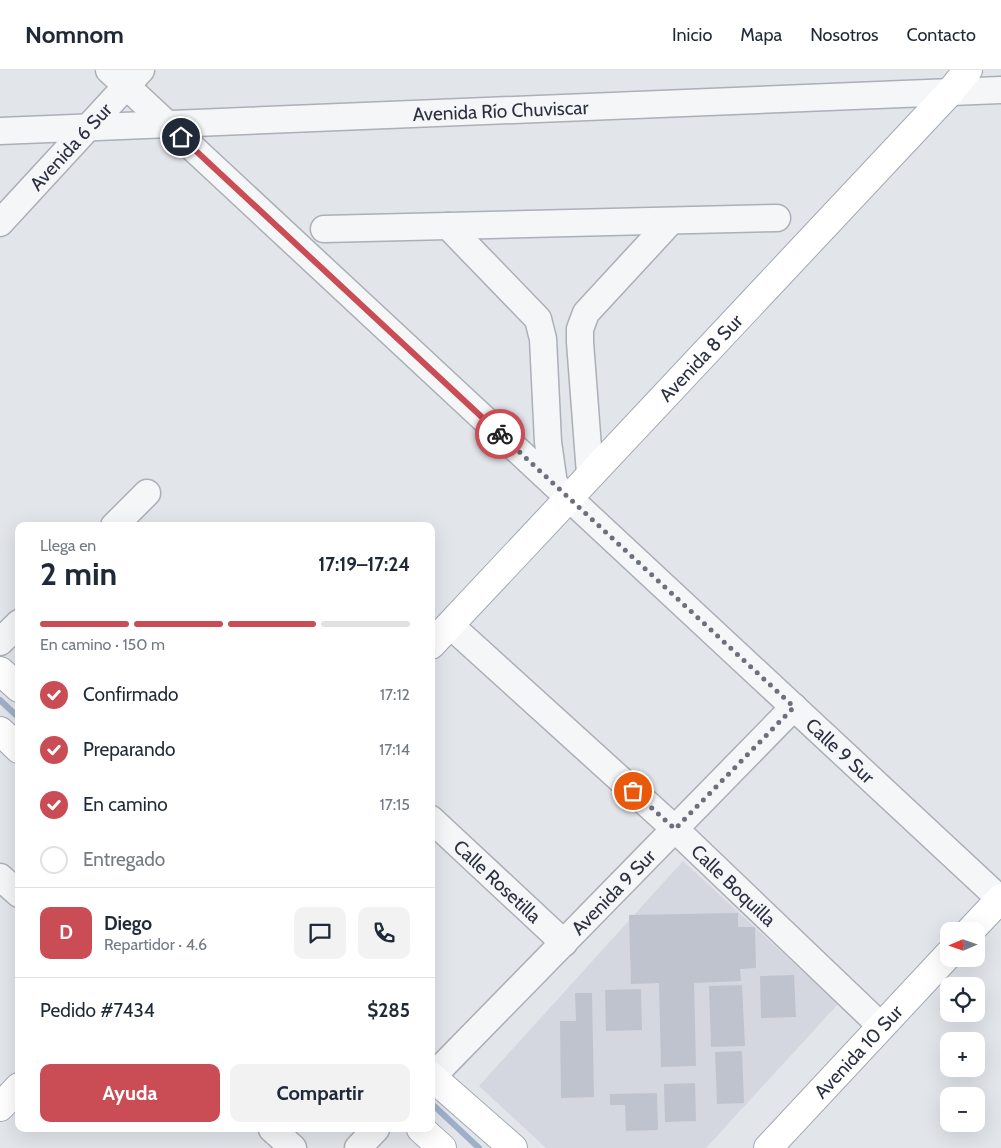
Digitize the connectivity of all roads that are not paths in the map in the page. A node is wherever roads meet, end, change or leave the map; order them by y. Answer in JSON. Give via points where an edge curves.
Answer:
{"nodes":[{"id":1,"x":968,"y":70,"type":"edge"},
{"id":2,"x":990,"y":70,"type":"edge"},
{"id":3,"x":125,"y":75,"type":"edge"},
{"id":4,"x":1001,"y":82,"type":"edge"},
{"id":5,"x":1001,"y":90,"type":"edge"},
{"id":6,"x":950,"y":92,"type":"junction"},
{"id":7,"x":166,"y":124,"type":"junction"},
{"id":8,"x":88,"y":127,"type":"junction"},
{"id":9,"x":0,"y":130,"type":"edge"},
{"id":10,"x":777,"y":218,"type":"dead end"},
{"id":11,"x":671,"y":220,"type":"junction"},
{"id":12,"x":0,"y":223,"type":"edge"},
{"id":13,"x":448,"y":226,"type":"junction"},
{"id":14,"x":324,"y":229,"type":"dead end"},
{"id":15,"x":590,"y":474,"type":"junction"},
{"id":16,"x":562,"y":491,"type":"junction"},
{"id":17,"x":147,"y":493,"type":"dead end"},
{"id":18,"x":118,"y":522,"type":"edge"},
{"id":19,"x":450,"y":625,"type":"junction"},
{"id":20,"x":15,"y":627,"type":"edge"},
{"id":21,"x":435,"y":641,"type":"edge"},
{"id":22,"x":0,"y":642,"type":"edge"},
{"id":23,"x":0,"y":671,"type":"edge"},
{"id":24,"x":15,"y":684,"type":"edge"},
{"id":25,"x":794,"y":707,"type":"junction"},
{"id":26,"x":0,"y":731,"type":"edge"},
{"id":27,"x":15,"y":745,"type":"edge"},
{"id":28,"x":435,"y":823,"type":"edge"},
{"id":29,"x":675,"y":829,"type":"junction"},
{"id":30,"x":1001,"y":899,"type":"edge"},
{"id":31,"x":979,"y":922,"type":"edge"},
{"id":32,"x":564,"y":943,"type":"junction"},
{"id":33,"x":940,"y":964,"type":"edge"},
{"id":34,"x":881,"y":1026,"type":"junction"},
{"id":35,"x":435,"y":1073,"type":"edge"},
{"id":36,"x":435,"y":1079,"type":"edge"},
{"id":37,"x":15,"y":1091,"type":"edge"},
{"id":38,"x":0,"y":1107,"type":"edge"},
{"id":39,"x":275,"y":1132,"type":"edge"},
{"id":40,"x":373,"y":1132,"type":"edge"},
{"id":41,"x":424,"y":1132,"type":"edge"},
{"id":42,"x":293,"y":1148,"type":"edge"},
{"id":43,"x":358,"y":1148,"type":"edge"},
{"id":44,"x":442,"y":1148,"type":"edge"},
{"id":45,"x":512,"y":1148,"type":"edge"},
{"id":46,"x":768,"y":1148,"type":"edge"}],
"edges":[{"from":1,"to":6,"type":"main road","name":"Avenida 8 Sur"},
{"from":2,"to":4,"type":"street"},
{"from":3,"to":7,"type":"street","name":"Calle 9 Sur"},
{"from":3,"to":8,"type":"street","name":"Avenida 6 Sur"},
{"from":5,"to":6,"type":"street","name":"Avenida Río Chuviscar"},
{"from":6,"to":7,"type":"street","name":"Avenida Río Chuviscar"},
{"from":6,"to":15,"type":"main road","name":"Avenida 8 Sur"},
{"from":7,"to":8,"type":"street","name":"Avenida Río Chuviscar"},
{"from":7,"to":16,"type":"street","name":"Calle 9 Sur"},
{"from":8,"to":9,"type":"street","name":"Avenida Río Chuviscar"},
{"from":8,"to":12,"type":"street","name":"Avenida 6 Sur"},
{"from":10,"to":11,"type":"street"},
{"from":11,"to":13,"type":"street"},
{"from":11,"to":15,"type":"street","via":[[582,320],[580,342]]},
{"from":13,"to":14,"type":"street"},
{"from":13,"to":16,"type":"street","via":[[538,319],[543,339],[548,442]]},
{"from":15,"to":16,"type":"main road","name":"Avenida 8 Sur"},
{"from":16,"to":19,"type":"main road","name":"Avenida 8 Sur"},
{"from":16,"to":25,"type":"street","name":"Calle 9 Sur"},
{"from":17,"to":18,"type":"street"},
{"from":19,"to":21,"type":"main road","name":"Avenida 8 Sur"},
{"from":19,"to":29,"type":"street","name":"Calle Boquilla"},
{"from":20,"to":22,"type":"street"},
{"from":23,"to":24,"type":"main road"},
{"from":25,"to":29,"type":"street","name":"Avenida 9 Sur"},
{"from":25,"to":30,"type":"street","name":"Calle 9 Sur"},
{"from":26,"to":27,"type":"main road"},
{"from":28,"to":32,"type":"street","name":"Calle Rosetilla"},
{"from":29,"to":32,"type":"street","name":"Avenida 9 Sur"},
{"from":29,"to":34,"type":"street","name":"Calle Boquilla"},
{"from":30,"to":31,"type":"main road"},
{"from":32,"to":35,"type":"street","name":"Avenida 9 Sur"},
{"from":33,"to":34,"type":"main road","name":"Avenida 10 Sur"},
{"from":34,"to":46,"type":"main road","name":"Avenida 10 Sur"},
{"from":36,"to":45,"type":"main road"},
{"from":37,"to":38,"type":"main road"},
{"from":39,"to":42,"type":"street"},
{"from":40,"to":43,"type":"street"},
{"from":41,"to":44,"type":"main road"}]}
